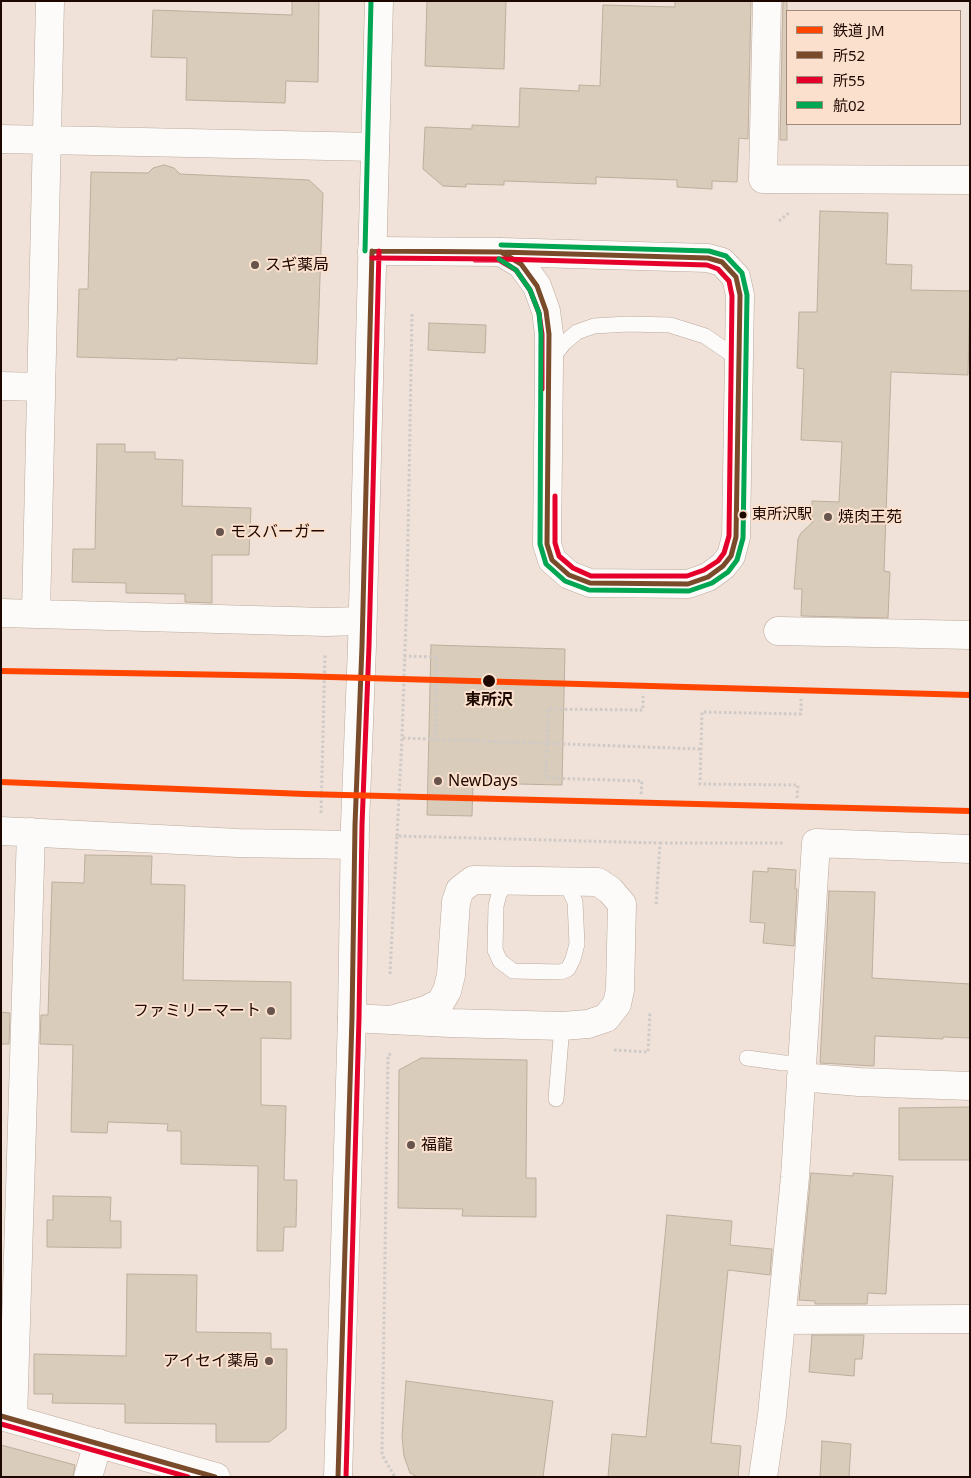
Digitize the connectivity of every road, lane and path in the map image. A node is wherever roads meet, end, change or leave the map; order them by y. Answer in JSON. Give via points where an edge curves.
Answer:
{"nodes":[{"id":1,"x":50,"y":1,"type":"edge"},
{"id":2,"x":379,"y":1,"type":"edge"},
{"id":3,"x":767,"y":1,"type":"edge"},
{"id":4,"x":1,"y":139,"type":"edge"},
{"id":5,"x":47,"y":140,"type":"junction"},
{"id":6,"x":375,"y":147,"type":"junction"},
{"id":7,"x":970,"y":180,"type":"edge"},
{"id":8,"x":372,"y":251,"type":"junction"},
{"id":9,"x":501,"y":252,"type":"junction"},
{"id":10,"x":412,"y":314,"type":"dead end"},
{"id":11,"x":740,"y":360,"type":"junction"},
{"id":12,"x":549,"y":362,"type":"junction"},
{"id":13,"x":1,"y":386,"type":"edge"},
{"id":14,"x":41,"y":387,"type":"junction"},
{"id":15,"x":1,"y":613,"type":"edge"},
{"id":16,"x":36,"y":613,"type":"junction"},
{"id":17,"x":778,"y":631,"type":"dead end"},
{"id":18,"x":362,"y":634,"type":"junction"},
{"id":19,"x":970,"y":635,"type":"edge"},
{"id":20,"x":325,"y":646,"type":"dead end"},
{"id":21,"x":404,"y":656,"type":"junction"},
{"id":22,"x":643,"y":696,"type":"dead end"},
{"id":23,"x":801,"y":699,"type":"dead end"},
{"id":24,"x":402,"y":738,"type":"junction"},
{"id":25,"x":435,"y":739,"type":"junction"},
{"id":26,"x":547,"y":744,"type":"junction"},
{"id":27,"x":701,"y":749,"type":"junction"},
{"id":28,"x":641,"y":794,"type":"dead end"},
{"id":29,"x":797,"y":798,"type":"dead end"},
{"id":30,"x":320,"y":821,"type":"dead end"},
{"id":31,"x":1,"y":831,"type":"edge"},
{"id":32,"x":31,"y":832,"type":"junction"},
{"id":33,"x":355,"y":835,"type":"junction"},
{"id":34,"x":397,"y":836,"type":"dead end"},
{"id":35,"x":660,"y":843,"type":"dead end"},
{"id":36,"x":816,"y":843,"type":"junction"},
{"id":37,"x":970,"y":849,"type":"edge"},
{"id":38,"x":514,"y":880,"type":"junction"},
{"id":39,"x":562,"y":881,"type":"junction"},
{"id":40,"x":352,"y":1018,"type":"junction"},
{"id":41,"x":391,"y":1020,"type":"junction"},
{"id":42,"x":562,"y":1026,"type":"junction"},
{"id":43,"x":747,"y":1058,"type":"dead end"},
{"id":44,"x":802,"y":1070,"type":"junction"},
{"id":45,"x":970,"y":1086,"type":"edge"},
{"id":46,"x":556,"y":1099,"type":"dead end"},
{"id":47,"x":12,"y":1112,"type":"edge"},
{"id":48,"x":970,"y":1319,"type":"edge"},
{"id":49,"x":781,"y":1320,"type":"junction"},
{"id":50,"x":7,"y":1417,"type":"edge"},
{"id":51,"x":98,"y":1443,"type":"junction"},
{"id":52,"x":88,"y":1477,"type":"edge"},
{"id":53,"x":216,"y":1477,"type":"edge"},
{"id":54,"x":338,"y":1477,"type":"edge"},
{"id":55,"x":763,"y":1477,"type":"edge"}],
"edges":[{"from":1,"to":5,"type":"street"},
{"from":2,"to":6,"type":"street"},
{"from":3,"to":7,"type":"street","via":[[763,179]]},
{"from":4,"to":5,"type":"street"},
{"from":5,"to":6,"type":"street"},
{"from":5,"to":14,"type":"street"},
{"from":6,"to":8,"type":"street"},
{"from":8,"to":9,"type":"street"},
{"from":8,"to":18,"type":"street"},
{"from":9,"to":11,"type":"street","via":[[708,258],[722,262],[736,277],[740,295]]},
{"from":9,"to":12,"type":"street","via":[[521,264],[537,286],[546,311]]},
{"from":10,"to":21,"type":"path","via":[[408,592]]},
{"from":11,"to":12,"type":"lane","via":[[705,336],[670,325],[628,324],[594,326],[576,332]]},
{"from":11,"to":12,"type":"street","via":[[736,537],[731,556],[723,566],[708,577],[688,584],[590,583],[569,575],[552,560],[547,544]]},
{"from":13,"to":14,"type":"street"},
{"from":14,"to":16,"type":"street"},
{"from":15,"to":16,"type":"street"},
{"from":16,"to":18,"type":"street","via":[[326,622]]},
{"from":17,"to":19,"type":"street"},
{"from":18,"to":33,"type":"street"},
{"from":20,"to":30,"type":"path"},
{"from":21,"to":24,"type":"path"},
{"from":21,"to":25,"type":"path","via":[[437,657]]},
{"from":22,"to":26,"type":"path","via":[[643,710],[548,709]]},
{"from":23,"to":27,"type":"path","via":[[801,714],[702,712]]},
{"from":24,"to":25,"type":"path"},
{"from":24,"to":34,"type":"path"},
{"from":25,"to":26,"type":"path"},
{"from":26,"to":27,"type":"path"},
{"from":26,"to":28,"type":"path","via":[[546,778],[642,781]]},
{"from":27,"to":29,"type":"path","via":[[700,784],[798,785]]},
{"from":31,"to":32,"type":"street"},
{"from":32,"to":33,"type":"street","via":[[238,843]]},
{"from":32,"to":47,"type":"street"},
{"from":33,"to":40,"type":"street"},
{"from":35,"to":36,"type":"path"},
{"from":36,"to":37,"type":"street"},
{"from":36,"to":44,"type":"street"},
{"from":38,"to":39,"type":"street"},
{"from":38,"to":39,"type":"lane","via":[[499,894],[495,950],[506,966],[522,972],[561,972],[568,969],[573,959],[577,944],[575,902]]},
{"from":38,"to":41,"type":"street","via":[[473,880],[460,890],[447,991],[440,1003]]},
{"from":39,"to":42,"type":"street","via":[[598,882],[622,904],[617,1004],[606,1018],[588,1024]]},
{"from":40,"to":41,"type":"street"},
{"from":40,"to":54,"type":"street"},
{"from":41,"to":42,"type":"street"},
{"from":42,"to":46,"type":"lane"},
{"from":43,"to":44,"type":"lane","via":[[784,1063]]},
{"from":44,"to":45,"type":"street","via":[[859,1082]]},
{"from":44,"to":49,"type":"street"},
{"from":47,"to":50,"type":"street"},
{"from":48,"to":49,"type":"street"},
{"from":49,"to":55,"type":"street"},
{"from":50,"to":51,"type":"street"},
{"from":51,"to":52,"type":"street"},
{"from":51,"to":53,"type":"street"}]}
